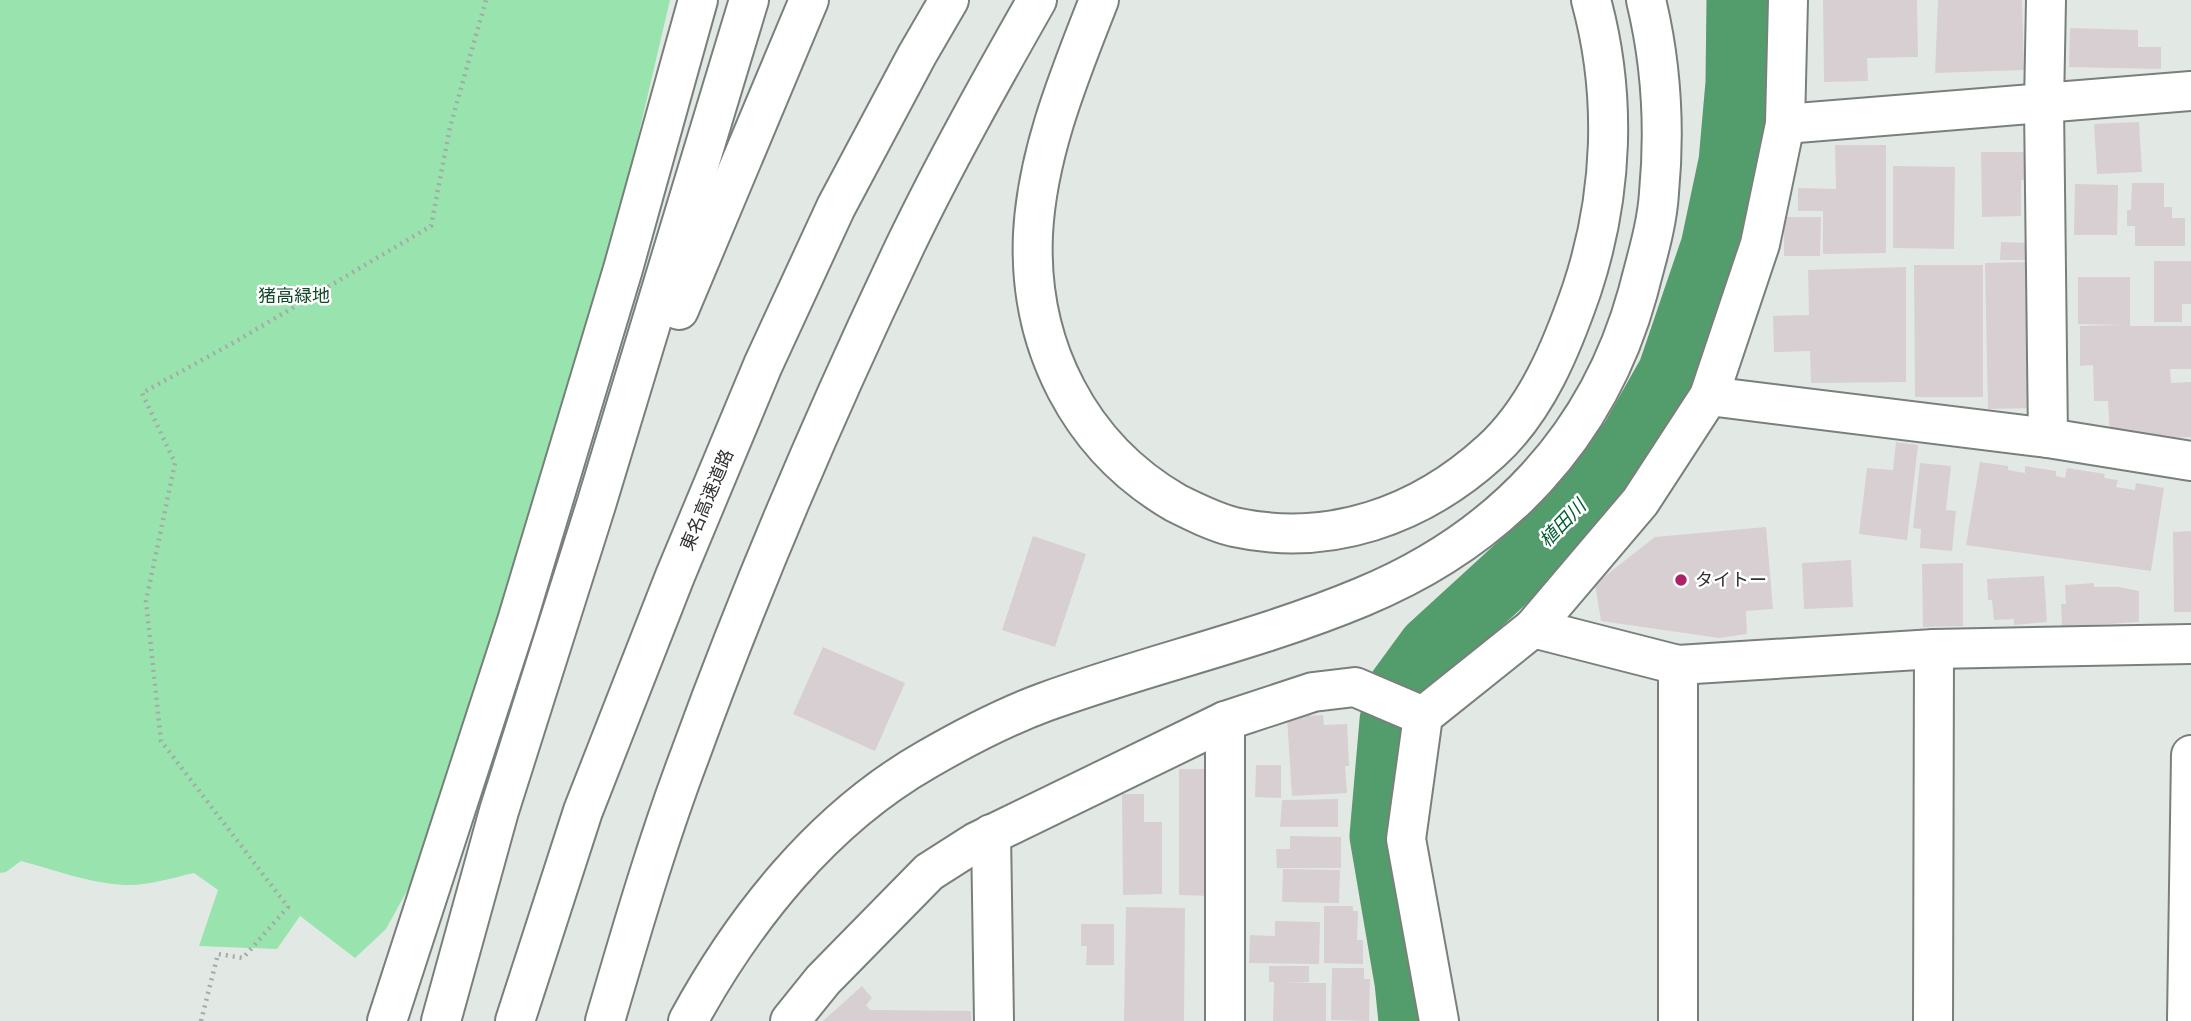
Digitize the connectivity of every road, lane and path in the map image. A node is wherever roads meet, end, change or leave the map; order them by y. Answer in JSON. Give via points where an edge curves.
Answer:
{"nodes":[{"id":1,"x":486,"y":0,"type":"edge"},
{"id":2,"x":698,"y":0,"type":"edge"},
{"id":3,"x":749,"y":0,"type":"edge"},
{"id":4,"x":809,"y":0,"type":"edge"},
{"id":5,"x":948,"y":0,"type":"edge"},
{"id":6,"x":1037,"y":0,"type":"edge"},
{"id":7,"x":1099,"y":0,"type":"edge"},
{"id":8,"x":1591,"y":0,"type":"edge"},
{"id":9,"x":1646,"y":0,"type":"edge"},
{"id":10,"x":1788,"y":0,"type":"edge"},
{"id":11,"x":2046,"y":0,"type":"edge"},
{"id":12,"x":2191,"y":92,"type":"edge"},
{"id":13,"x":2044,"y":105,"type":"junction"},
{"id":14,"x":1785,"y":124,"type":"junction"},
{"id":15,"x":1709,"y":396,"type":"junction"},
{"id":16,"x":2048,"y":438,"type":"junction"},
{"id":17,"x":2191,"y":461,"type":"edge"},
{"id":18,"x":596,"y":505,"type":"junction"},
{"id":19,"x":1533,"y":628,"type":"junction"},
{"id":20,"x":2191,"y":644,"type":"edge"},
{"id":21,"x":1934,"y":649,"type":"junction"},
{"id":22,"x":1678,"y":666,"type":"junction"},
{"id":23,"x":1404,"y":708,"type":"junction"},
{"id":24,"x":1225,"y":721,"type":"junction"},
{"id":25,"x":2191,"y":755,"type":"edge"},
{"id":26,"x":990,"y":834,"type":"junction"},
{"id":27,"x":2189,"y":966,"type":"edge"},
{"id":28,"x":201,"y":1021,"type":"edge"},
{"id":29,"x":387,"y":1021,"type":"edge"},
{"id":30,"x":441,"y":1021,"type":"edge"},
{"id":31,"x":515,"y":1021,"type":"edge"},
{"id":32,"x":605,"y":1021,"type":"edge"},
{"id":33,"x":688,"y":1021,"type":"edge"},
{"id":34,"x":790,"y":1021,"type":"edge"},
{"id":35,"x":994,"y":1021,"type":"edge"},
{"id":36,"x":1225,"y":1021,"type":"edge"},
{"id":37,"x":1439,"y":1021,"type":"edge"},
{"id":38,"x":1678,"y":1021,"type":"edge"},
{"id":39,"x":1933,"y":1021,"type":"edge"},
{"id":40,"x":2187,"y":1021,"type":"edge"}],
"edges":[{"from":1,"to":28,"type":"path","via":[[450,127],[431,226],[142,393],[175,463],[146,601],[161,741],[288,906],[243,958],[218,954]]},
{"from":2,"to":29,"type":"main road","via":[[517,621]]},
{"from":3,"to":18,"type":"main road"},
{"from":4,"to":18,"type":"main road"},
{"from":5,"to":31,"type":"main road","name":"東名高速道路","via":[[836,207],[753,390],[583,811]]},
{"from":6,"to":32,"type":"main road","via":[[906,245],[760,573],[689,757]]},
{"from":7,"to":8,"type":"main road","via":[[1071,71],[1040,182],[1033,233],[1042,329],[1059,375],[1084,420],[1117,461],[1153,490],[1192,512],[1232,527],[1279,533],[1376,522],[1419,504],[1494,449],[1528,408],[1573,316],[1603,207],[1606,85]]},
{"from":9,"to":33,"type":"main road","via":[[1662,140],[1659,196],[1648,252],[1612,366],[1586,415],[1516,501],[1425,566],[1365,596],[1041,704],[923,761],[831,831],[788,875],[747,926]]},
{"from":10,"to":14,"type":"main road"},
{"from":11,"to":13,"type":"main road"},
{"from":12,"to":13,"type":"main road"},
{"from":13,"to":14,"type":"main road"},
{"from":13,"to":16,"type":"main road"},
{"from":14,"to":15,"type":"main road","via":[[1760,244]]},
{"from":15,"to":16,"type":"main road"},
{"from":15,"to":19,"type":"main road","via":[[1640,502]]},
{"from":16,"to":17,"type":"main road"},
{"from":18,"to":30,"type":"main road","via":[[499,811]]},
{"from":19,"to":22,"type":"main road"},
{"from":19,"to":23,"type":"main road"},
{"from":20,"to":21,"type":"main road"},
{"from":21,"to":22,"type":"main road"},
{"from":21,"to":39,"type":"main road"},
{"from":22,"to":38,"type":"main road"},
{"from":23,"to":24,"type":"main road","via":[[1356,687],[1313,692]]},
{"from":23,"to":37,"type":"main road","via":[[1406,839]]},
{"from":24,"to":26,"type":"main road"},
{"from":24,"to":36,"type":"main road"},
{"from":25,"to":27,"type":"main road"},
{"from":26,"to":34,"type":"main road","via":[[929,872],[822,980]]},
{"from":26,"to":35,"type":"main road"},
{"from":27,"to":40,"type":"main road"}]}
